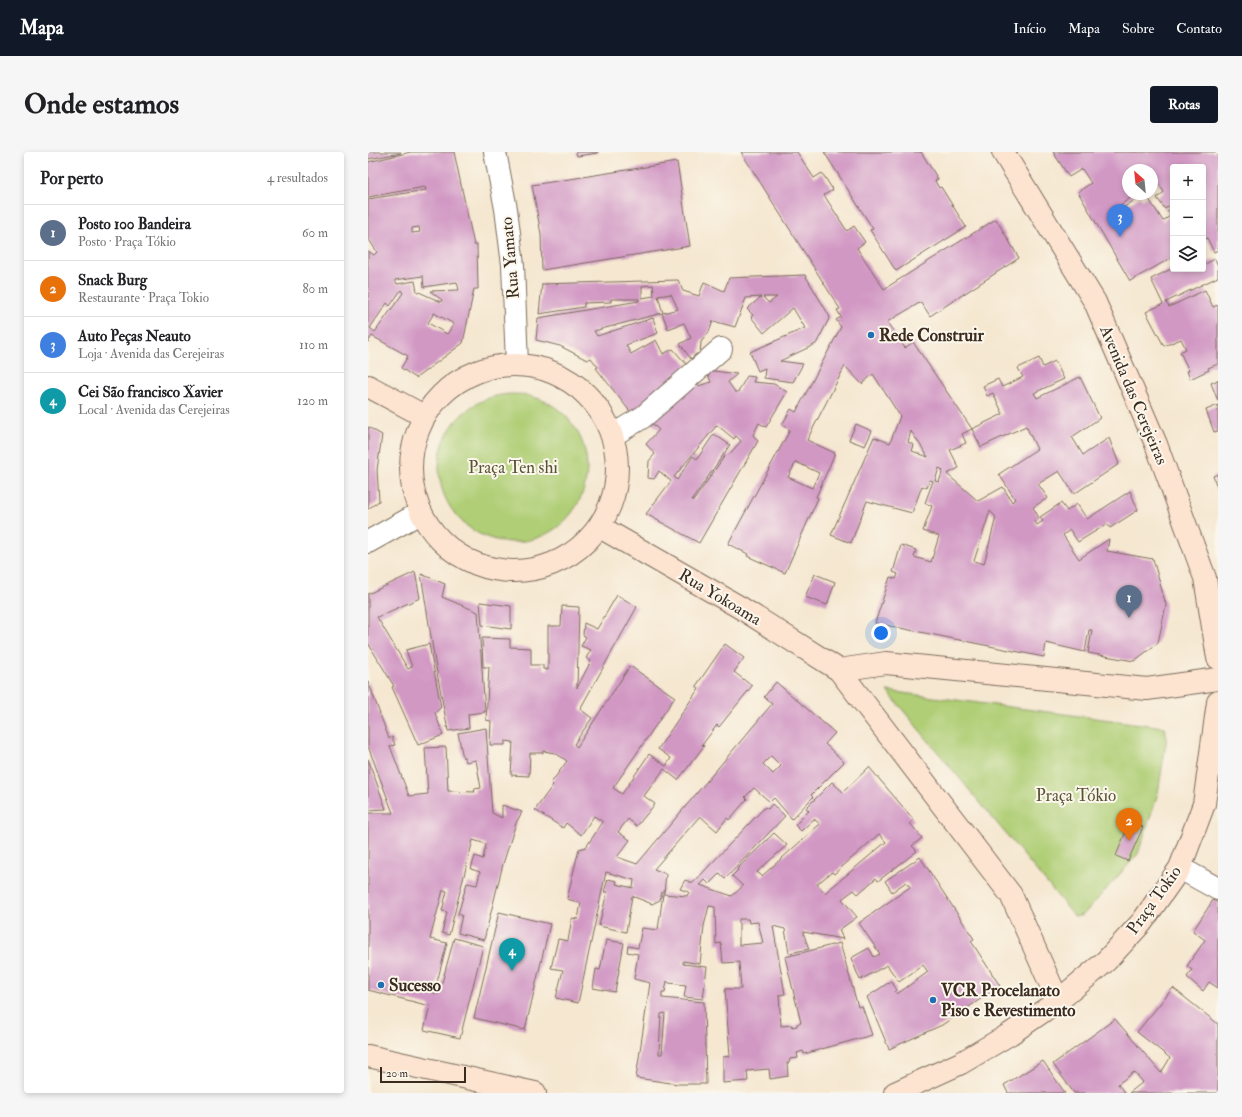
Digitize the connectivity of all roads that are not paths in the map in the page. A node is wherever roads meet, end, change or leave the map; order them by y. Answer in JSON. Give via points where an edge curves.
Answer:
{"nodes":[{"id":1,"x":495,"y":152,"type":"edge"},
{"id":2,"x":1003,"y":152,"type":"edge"},
{"id":3,"x":721,"y":349,"type":"dead end"},
{"id":4,"x":517,"y":364,"type":"junction"},
{"id":5,"x":368,"y":386,"type":"edge"},
{"id":6,"x":424,"y":416,"type":"junction"},
{"id":7,"x":613,"y":435,"type":"junction"},
{"id":8,"x":420,"y":513,"type":"junction"},
{"id":9,"x":600,"y":527,"type":"junction"},
{"id":10,"x":368,"y":542,"type":"edge"},
{"id":11,"x":1218,"y":658,"type":"edge"},
{"id":12,"x":839,"y":670,"type":"junction"},
{"id":13,"x":1218,"y":679,"type":"edge"},
{"id":14,"x":1218,"y":702,"type":"edge"},
{"id":15,"x":1180,"y":868,"type":"junction"},
{"id":16,"x":1218,"y":889,"type":"edge"},
{"id":17,"x":1058,"y":1001,"type":"junction"},
{"id":18,"x":368,"y":1056,"type":"edge"},
{"id":19,"x":536,"y":1093,"type":"edge"},
{"id":20,"x":895,"y":1093,"type":"edge"}],
"edges":[{"from":1,"to":4,"type":"street","name":"Rua Yamato","via":[[513,265]]},
{"from":2,"to":11,"type":"street","name":"Avenida das Cerejeiras","via":[[1095,302],[1156,444],[1205,578]]},
{"from":3,"to":7,"type":"street","via":[[643,417]]},
{"from":4,"to":6,"type":"street","via":[[489,367],[464,378],[441,394]]},
{"from":4,"to":7,"type":"street","via":[[548,370],[576,384],[599,407]]},
{"from":5,"to":6,"type":"street"},
{"from":6,"to":8,"type":"street","via":[[412,447],[411,481]]},
{"from":7,"to":9,"type":"street","via":[[619,466],[614,498]]},
{"from":8,"to":9,"type":"street","via":[[437,538],[462,558],[490,570],[522,572],[552,565],[579,550]]},
{"from":8,"to":10,"type":"street"},
{"from":9,"to":12,"type":"street","name":"Rua Yokoama","via":[[740,608]]},
{"from":12,"to":13,"type":"street","via":[[886,663],[1147,689]]},
{"from":12,"to":17,"type":"street","via":[[1012,895]]},
{"from":14,"to":15,"type":"street","name":"Praça Tokio","via":[[1204,804]]},
{"from":15,"to":16,"type":"street"},
{"from":15,"to":17,"type":"street","name":"Praça Tokio","via":[[1142,922],[1106,961]]},
{"from":17,"to":20,"type":"street","via":[[961,1063]]},
{"from":18,"to":19,"type":"street"}]}
